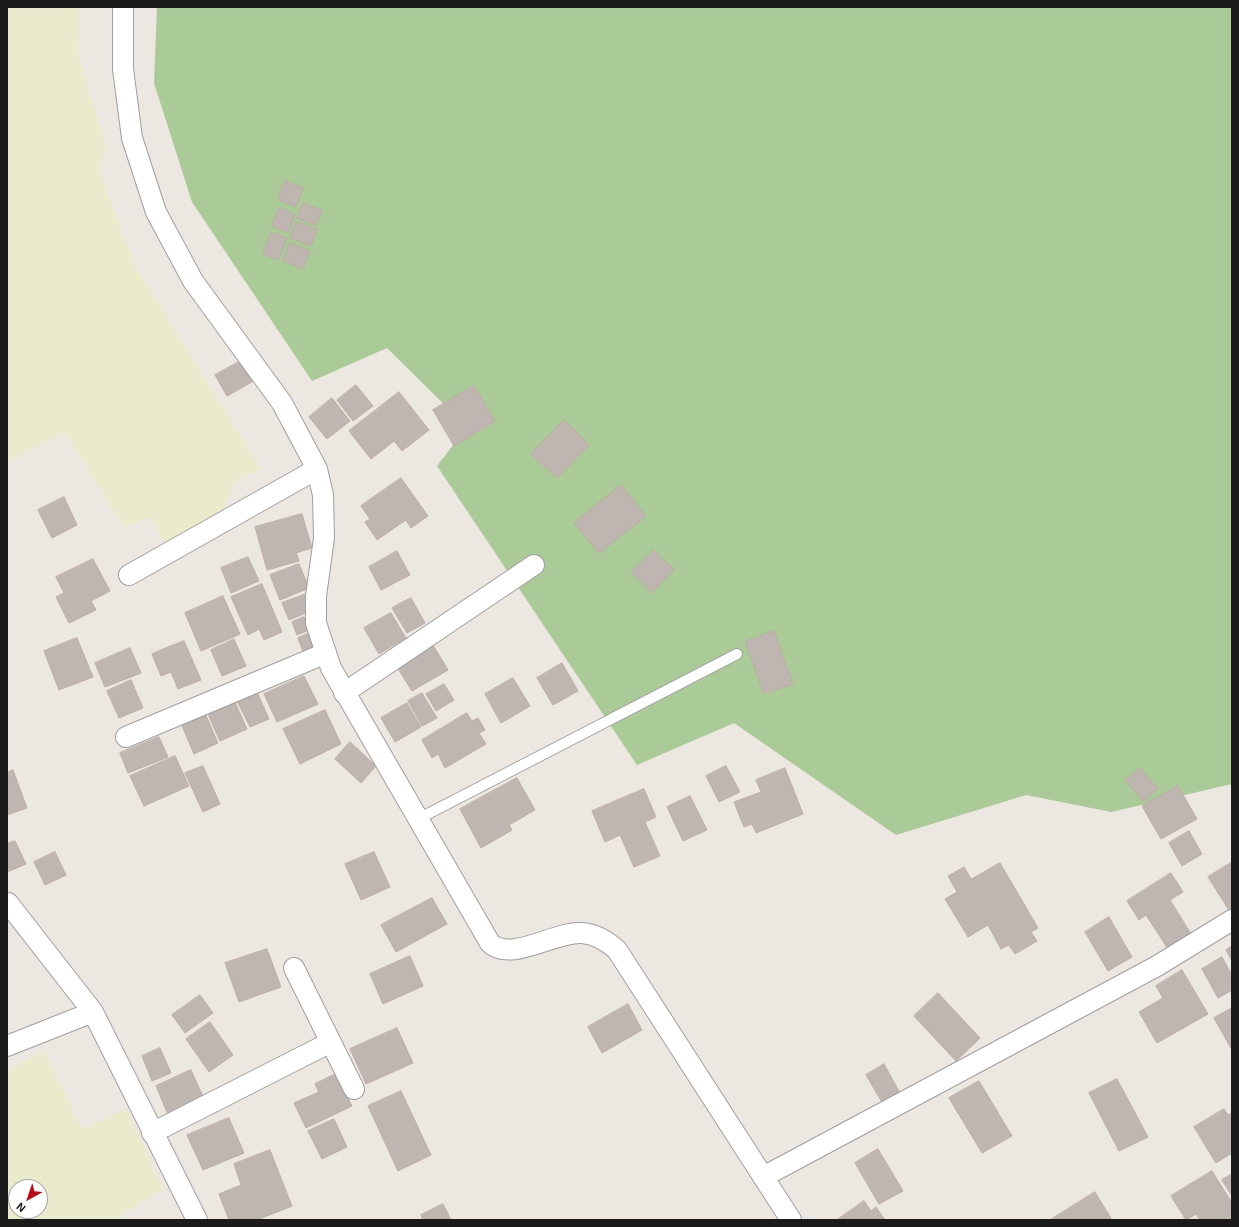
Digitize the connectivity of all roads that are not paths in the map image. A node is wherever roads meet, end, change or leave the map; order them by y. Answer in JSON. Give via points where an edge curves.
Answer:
{"nodes":[{"id":1,"x":123,"y":7,"type":"edge"},
{"id":2,"x":317,"y":469,"type":"junction"},
{"id":3,"x":534,"y":566,"type":"dead end"},
{"id":4,"x":129,"y":576,"type":"dead end"},
{"id":5,"x":326,"y":653,"type":"junction"},
{"id":6,"x":737,"y":654,"type":"dead end"},
{"id":7,"x":344,"y":693,"type":"junction"},
{"id":8,"x":126,"y":737,"type":"dead end"},
{"id":9,"x":418,"y":819,"type":"junction"},
{"id":10,"x":8,"y":902,"type":"edge"},
{"id":11,"x":1232,"y":920,"type":"edge"},
{"id":12,"x":294,"y":968,"type":"dead end"},
{"id":13,"x":94,"y":1012,"type":"junction"},
{"id":14,"x":331,"y":1042,"type":"junction"},
{"id":15,"x":7,"y":1046,"type":"edge"},
{"id":16,"x":354,"y":1089,"type":"dead end"},
{"id":17,"x":152,"y":1132,"type":"junction"},
{"id":18,"x":763,"y":1177,"type":"junction"},
{"id":19,"x":197,"y":1220,"type":"edge"},
{"id":20,"x":791,"y":1220,"type":"edge"}],
"edges":[{"from":1,"to":2,"type":"street","via":[[123,69],[132,138],[156,212],[193,281],[282,403]]},
{"from":2,"to":4,"type":"street"},
{"from":2,"to":5,"type":"street","via":[[323,495],[324,538],[316,596],[316,623]]},
{"from":3,"to":7,"type":"street"},
{"from":5,"to":7,"type":"street"},
{"from":5,"to":8,"type":"street"},
{"from":6,"to":9,"type":"lane"},
{"from":7,"to":9,"type":"street"},
{"from":9,"to":18,"type":"street","via":[[495,948],[511,950],[580,933],[600,938],[617,950]]},
{"from":10,"to":13,"type":"street"},
{"from":11,"to":18,"type":"street","via":[[1157,966]]},
{"from":12,"to":14,"type":"street"},
{"from":13,"to":15,"type":"street"},
{"from":13,"to":17,"type":"street"},
{"from":14,"to":16,"type":"street"},
{"from":14,"to":17,"type":"street"},
{"from":17,"to":19,"type":"street"},
{"from":18,"to":20,"type":"street"}]}
